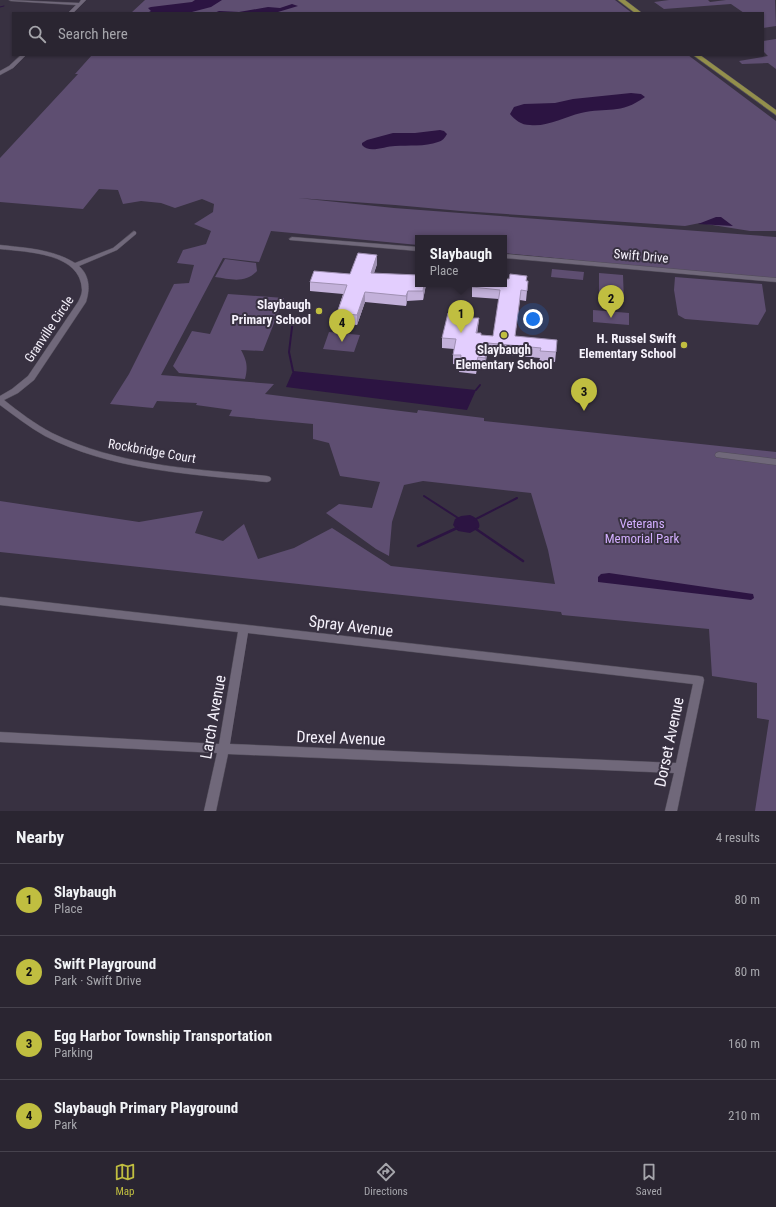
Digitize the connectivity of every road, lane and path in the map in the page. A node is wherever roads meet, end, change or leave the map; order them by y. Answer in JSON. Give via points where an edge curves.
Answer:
{"nodes":[{"id":1,"x":11,"y":0,"type":"edge"},
{"id":2,"x":84,"y":0,"type":"edge"},
{"id":3,"x":621,"y":0,"type":"edge"},
{"id":4,"x":80,"y":4,"type":"junction"},
{"id":5,"x":71,"y":12,"type":"edge"},
{"id":6,"x":638,"y":12,"type":"edge"},
{"id":7,"x":23,"y":56,"type":"edge"},
{"id":8,"x":697,"y":56,"type":"edge"},
{"id":9,"x":0,"y":72,"type":"edge"},
{"id":10,"x":773,"y":109,"type":"edge"},
{"id":11,"x":776,"y":113,"type":"edge"},
{"id":12,"x":134,"y":233,"type":"dead end"},
{"id":13,"x":292,"y":238,"type":"dead end"},
{"id":14,"x":0,"y":247,"type":"edge"},
{"id":15,"x":415,"y":249,"type":"edge"},
{"id":16,"x":507,"y":256,"type":"edge"},
{"id":17,"x":74,"y":266,"type":"junction"},
{"id":18,"x":776,"y":280,"type":"edge"},
{"id":19,"x":0,"y":400,"type":"edge"},
{"id":20,"x":719,"y":455,"type":"dead end"},
{"id":21,"x":776,"y":462,"type":"edge"},
{"id":22,"x":267,"y":480,"type":"dead end"},
{"id":23,"x":0,"y":601,"type":"edge"},
{"id":24,"x":244,"y":629,"type":"junction"},
{"id":25,"x":699,"y":680,"type":"joint"},
{"id":26,"x":0,"y":737,"type":"edge"},
{"id":27,"x":224,"y":749,"type":"junction"},
{"id":28,"x":681,"y":768,"type":"junction"},
{"id":29,"x":210,"y":811,"type":"edge"},
{"id":30,"x":671,"y":811,"type":"edge"}],
"edges":[{"from":1,"to":4,"type":"street"},
{"from":2,"to":4,"type":"street"},
{"from":3,"to":6,"type":"main road"},
{"from":4,"to":5,"type":"street"},
{"from":7,"to":9,"type":"street","via":[[11,67]]},
{"from":8,"to":10,"type":"main road"},
{"from":10,"to":11,"type":"main road"},
{"from":12,"to":17,"type":"street","via":[[115,249]]},
{"from":13,"to":15,"type":"street"},
{"from":14,"to":17,"type":"street","via":[[50,254]]},
{"from":16,"to":18,"type":"street","name":"Swift Drive"},
{"from":17,"to":19,"type":"street","name":"Granville Circle","via":[[81,272],[85,285],[86,291],[82,302],[31,378]]},
{"from":19,"to":22,"type":"street","name":"Rockbridge Court","via":[[49,435],[91,452],[155,467]]},
{"from":20,"to":21,"type":"street"},
{"from":23,"to":24,"type":"street","name":"Spray Avenue"},
{"from":24,"to":25,"type":"street","name":"Spray Avenue"},
{"from":24,"to":27,"type":"street","name":"Larch Avenue"},
{"from":25,"to":28,"type":"street","name":"Dorset Avenue"},
{"from":26,"to":27,"type":"street","name":"Drexel Avenue"},
{"from":27,"to":28,"type":"street","name":"Drexel Avenue"},
{"from":27,"to":29,"type":"street","name":"Larch Avenue"},
{"from":28,"to":30,"type":"street","name":"Dorset Avenue"}]}
